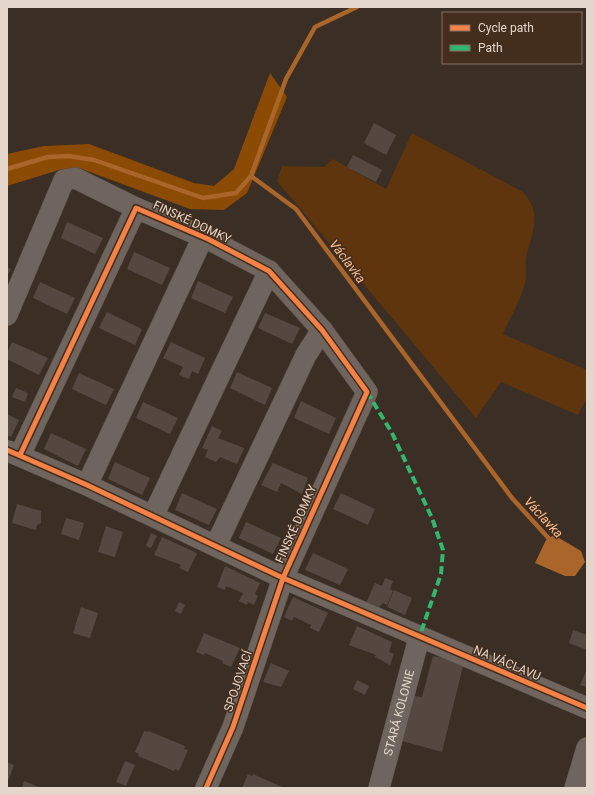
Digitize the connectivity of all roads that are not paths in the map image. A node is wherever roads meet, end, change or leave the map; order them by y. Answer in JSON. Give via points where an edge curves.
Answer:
{"nodes":[{"id":1,"x":136,"y":208,"type":"junction"},
{"id":2,"x":203,"y":237,"type":"junction"},
{"id":3,"x":269,"y":270,"type":"junction"},
{"id":4,"x":7,"y":315,"type":"edge"},
{"id":5,"x":322,"y":330,"type":"junction"},
{"id":6,"x":14,"y":453,"type":"edge"},
{"id":7,"x":87,"y":485,"type":"junction"},
{"id":8,"x":153,"y":516,"type":"junction"},
{"id":9,"x":216,"y":545,"type":"junction"},
{"id":10,"x":283,"y":578,"type":"junction"},
{"id":11,"x":420,"y":638,"type":"junction"},
{"id":12,"x":587,"y":708,"type":"edge"},
{"id":13,"x":587,"y":748,"type":"edge"},
{"id":14,"x":206,"y":788,"type":"edge"},
{"id":15,"x":379,"y":788,"type":"edge"},
{"id":16,"x":575,"y":788,"type":"edge"}],
"edges":[{"from":1,"to":2,"type":"street","name":"FINSKÉ DOMKY"},
{"from":1,"to":4,"type":"street","name":"FINSKÉ DOMKY","via":[[76,178],[64,180]]},
{"from":1,"to":6,"type":"street","name":"FINSKÉ DOMKY"},
{"from":2,"to":3,"type":"street","name":"FINSKÉ DOMKY"},
{"from":2,"to":7,"type":"street","name":"FINSKÉ DOMKY"},
{"from":3,"to":5,"type":"street","name":"FINSKÉ DOMKY"},
{"from":3,"to":8,"type":"street"},
{"from":5,"to":9,"type":"street","via":[[306,355]]},
{"from":5,"to":10,"type":"street","name":"FINSKÉ DOMKY","via":[[367,392]]},
{"from":6,"to":7,"type":"street","name":"FINSKÉ DOMKY"},
{"from":7,"to":8,"type":"street","name":"FINSKÉ DOMKY"},
{"from":8,"to":9,"type":"street","name":"FINSKÉ DOMKY"},
{"from":9,"to":10,"type":"street","name":"FINSKÉ DOMKY"},
{"from":10,"to":11,"type":"street","name":"FINSKÉ DOMKY"},
{"from":10,"to":14,"type":"street","name":"SPOJOVACÍ","via":[[233,727]]},
{"from":11,"to":12,"type":"street","name":"NA VÁCLAVU"},
{"from":11,"to":15,"type":"street","name":"STARÁ KOLONIE"},
{"from":13,"to":16,"type":"street"}]}
